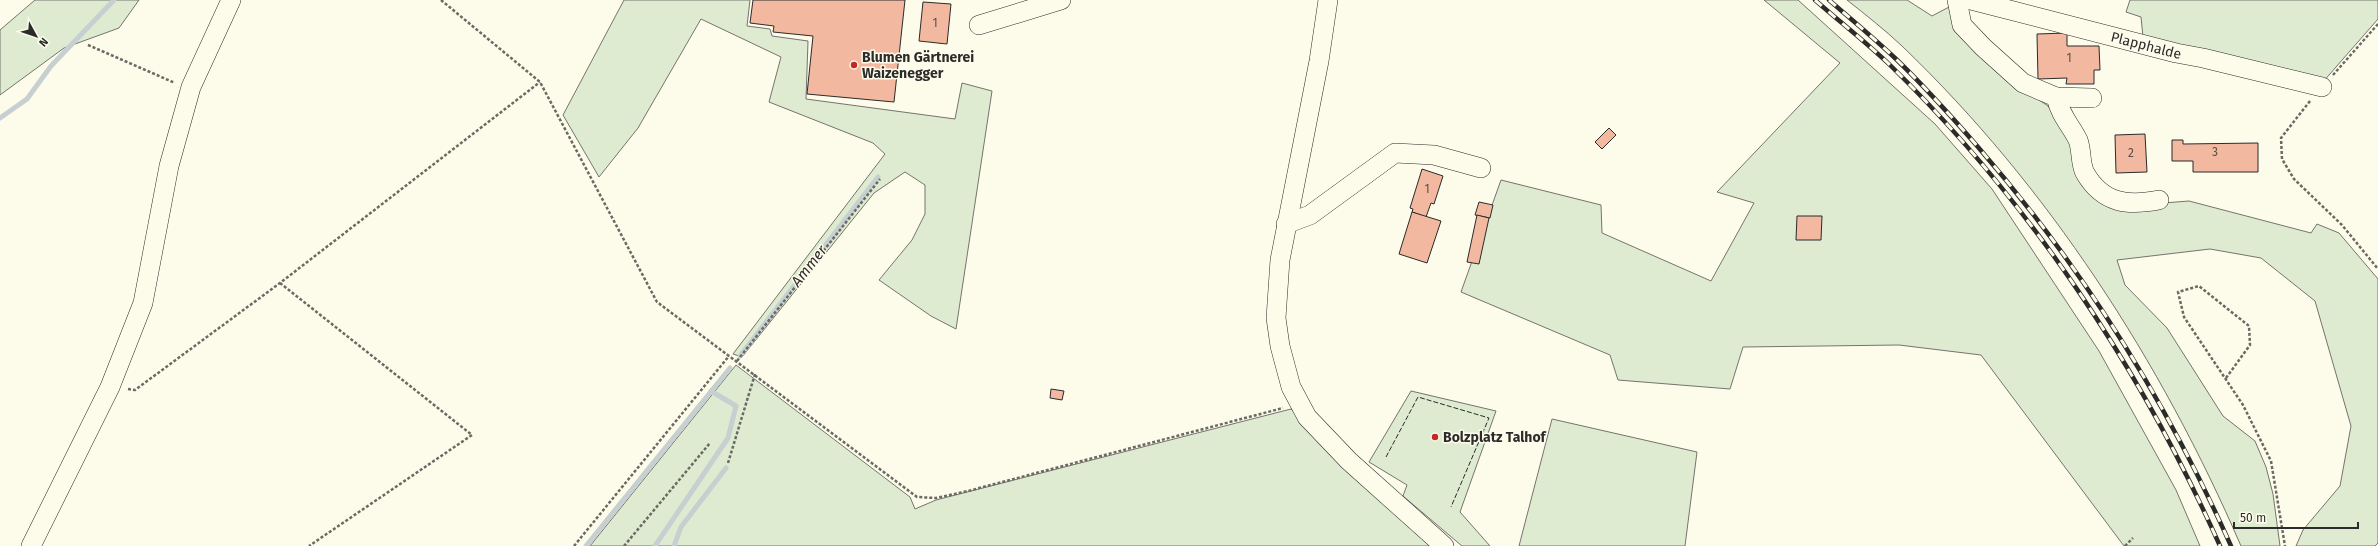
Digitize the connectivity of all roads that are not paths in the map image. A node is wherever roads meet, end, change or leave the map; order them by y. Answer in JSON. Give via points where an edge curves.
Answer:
{"nodes":[{"id":1,"x":231,"y":0,"type":"edge"},
{"id":2,"x":1061,"y":0,"type":"edge"},
{"id":3,"x":1328,"y":0,"type":"edge"},
{"id":4,"x":1957,"y":0,"type":"edge"},
{"id":5,"x":1971,"y":0,"type":"edge"},
{"id":6,"x":979,"y":26,"type":"dead end"},
{"id":7,"x":2322,"y":87,"type":"road end"},
{"id":8,"x":2056,"y":97,"type":"junction"},
{"id":9,"x":2092,"y":98,"type":"dead end"},
{"id":10,"x":1481,"y":168,"type":"dead end"},
{"id":11,"x":2159,"y":200,"type":"dead end"},
{"id":12,"x":1286,"y":224,"type":"junction"},
{"id":13,"x":31,"y":546,"type":"edge"},
{"id":14,"x":1444,"y":546,"type":"edge"}],
"edges":[{"from":1,"to":13,"type":"street","via":[[191,87],[169,166],[143,303],[110,387]]},
{"from":2,"to":6,"type":"street"},
{"from":3,"to":12,"type":"street","via":[[1319,61]]},
{"from":4,"to":8,"type":"street","via":[[1962,25],[1983,47],[2023,83]]},
{"from":5,"to":7,"type":"street","name":"Plapphalde","via":[[2176,54]]},
{"from":8,"to":9,"type":"street"},
{"from":8,"to":11,"type":"street","via":[[2060,114],[2077,139],[2084,172],[2096,187],[2105,195],[2122,203],[2140,204]]},
{"from":10,"to":12,"type":"street","via":[[1434,155],[1395,153],[1310,215]]},
{"from":12,"to":14,"type":"street","via":[[1276,318],[1285,370],[1299,404],[1329,441]]}]}
